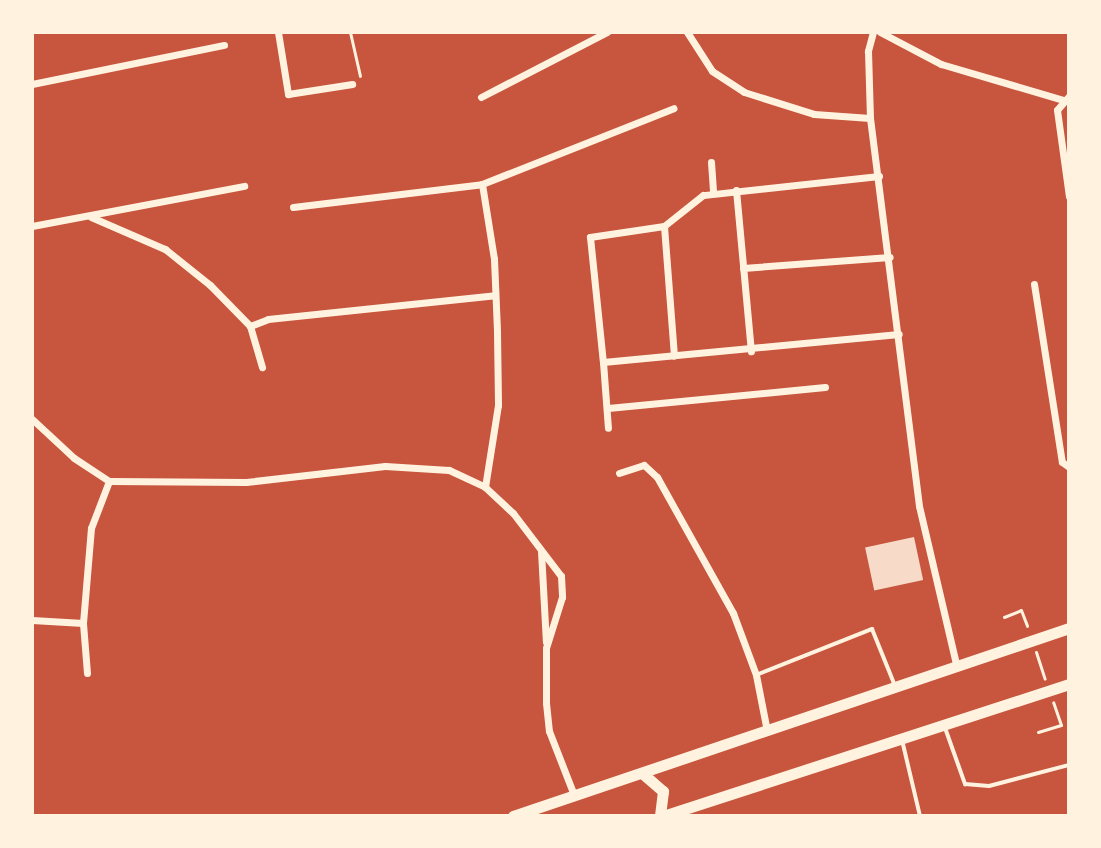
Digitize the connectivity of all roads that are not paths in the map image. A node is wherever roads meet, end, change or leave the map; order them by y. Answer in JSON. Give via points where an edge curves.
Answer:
{"nodes":[{"id":1,"x":278,"y":32,"type":"edge"},
{"id":2,"x":607,"y":32,"type":"edge"},
{"id":3,"x":687,"y":32,"type":"edge"},
{"id":4,"x":873,"y":32,"type":"edge"},
{"id":5,"x":880,"y":32,"type":"edge"},
{"id":6,"x":224,"y":45,"type":"dead end"},
{"id":7,"x":32,"y":84,"type":"edge"},
{"id":8,"x":352,"y":84,"type":"road end"},
{"id":9,"x":481,"y":97,"type":"dead end"},
{"id":10,"x":1066,"y":98,"type":"edge"},
{"id":11,"x":674,"y":108,"type":"dead end"},
{"id":12,"x":870,"y":118,"type":"junction"},
{"id":13,"x":711,"y":162,"type":"dead end"},
{"id":14,"x":879,"y":176,"type":"junction"},
{"id":15,"x":482,"y":184,"type":"junction"},
{"id":16,"x":244,"y":186,"type":"dead end"},
{"id":17,"x":736,"y":190,"type":"junction"},
{"id":18,"x":1069,"y":190,"type":"edge"},
{"id":19,"x":713,"y":193,"type":"junction"},
{"id":20,"x":293,"y":207,"type":"dead end"},
{"id":21,"x":91,"y":217,"type":"junction"},
{"id":22,"x":32,"y":226,"type":"edge"},
{"id":23,"x":664,"y":226,"type":"junction"},
{"id":24,"x":890,"y":257,"type":"junction"},
{"id":25,"x":743,"y":268,"type":"junction"},
{"id":26,"x":1034,"y":284,"type":"dead end"},
{"id":27,"x":495,"y":295,"type":"junction"},
{"id":28,"x":250,"y":326,"type":"junction"},
{"id":29,"x":899,"y":334,"type":"junction"},
{"id":30,"x":751,"y":351,"type":"junction"},
{"id":31,"x":674,"y":356,"type":"junction"},
{"id":32,"x":603,"y":362,"type":"junction"},
{"id":33,"x":262,"y":367,"type":"dead end"},
{"id":34,"x":825,"y":387,"type":"dead end"},
{"id":35,"x":608,"y":408,"type":"junction"},
{"id":36,"x":32,"y":419,"type":"edge"},
{"id":37,"x":608,"y":428,"type":"dead end"},
{"id":38,"x":1069,"y":467,"type":"edge"},
{"id":39,"x":619,"y":473,"type":"dead end"},
{"id":40,"x":109,"y":481,"type":"junction"},
{"id":41,"x":485,"y":487,"type":"junction"},
{"id":42,"x":540,"y":548,"type":"junction"},
{"id":43,"x":32,"y":620,"type":"edge"},
{"id":44,"x":83,"y":623,"type":"junction"},
{"id":45,"x":1069,"y":628,"type":"edge"},
{"id":46,"x":546,"y":648,"type":"junction"},
{"id":47,"x":957,"y":668,"type":"junction"},
{"id":48,"x":87,"y":673,"type":"dead end"},
{"id":49,"x":756,"y":675,"type":"junction"},
{"id":50,"x":1069,"y":684,"type":"edge"},
{"id":51,"x":896,"y":689,"type":"junction"},
{"id":52,"x":944,"y":725,"type":"junction"},
{"id":53,"x":767,"y":731,"type":"junction"},
{"id":54,"x":902,"y":738,"type":"junction"},
{"id":55,"x":1069,"y":765,"type":"edge"},
{"id":56,"x":642,"y":773,"type":"junction"},
{"id":57,"x":574,"y":795,"type":"junction"},
{"id":58,"x":513,"y":816,"type":"edge"},
{"id":59,"x":662,"y":816,"type":"edge"},
{"id":60,"x":920,"y":816,"type":"edge"}],
"edges":[{"from":1,"to":8,"type":"street","via":[[288,94]]},
{"from":2,"to":9,"type":"street"},
{"from":3,"to":12,"type":"street","via":[[712,71],[744,92],[814,114]]},
{"from":4,"to":12,"type":"street","via":[[868,51]]},
{"from":5,"to":10,"type":"street","via":[[941,64]]},
{"from":6,"to":7,"type":"street"},
{"from":10,"to":18,"type":"street","via":[[1057,110]]},
{"from":11,"to":15,"type":"street"},
{"from":12,"to":14,"type":"street"},
{"from":13,"to":19,"type":"street"},
{"from":14,"to":17,"type":"street"},
{"from":14,"to":24,"type":"street"},
{"from":15,"to":20,"type":"street"},
{"from":15,"to":27,"type":"street"},
{"from":16,"to":21,"type":"street"},
{"from":17,"to":19,"type":"street"},
{"from":17,"to":25,"type":"street"},
{"from":19,"to":23,"type":"street"},
{"from":21,"to":22,"type":"street"},
{"from":21,"to":28,"type":"street","via":[[165,249]]},
{"from":23,"to":31,"type":"street"},
{"from":23,"to":32,"type":"street","via":[[590,237]]},
{"from":24,"to":25,"type":"street"},
{"from":24,"to":29,"type":"street"},
{"from":25,"to":30,"type":"street"},
{"from":26,"to":38,"type":"street","via":[[1062,462]]},
{"from":27,"to":28,"type":"street","via":[[312,313]]},
{"from":27,"to":41,"type":"street","via":[[498,405]]},
{"from":28,"to":33,"type":"street"},
{"from":29,"to":30,"type":"street"},
{"from":29,"to":47,"type":"street","via":[[926,551]]},
{"from":30,"to":31,"type":"street"},
{"from":31,"to":32,"type":"street"},
{"from":32,"to":35,"type":"street"},
{"from":34,"to":35,"type":"street"},
{"from":35,"to":37,"type":"street"},
{"from":36,"to":40,"type":"street","via":[[74,458]]},
{"from":39,"to":49,"type":"street","via":[[644,465],[652,468],[733,613]]},
{"from":40,"to":41,"type":"street","via":[[246,482],[385,466],[449,470]]},
{"from":40,"to":44,"type":"street","via":[[91,528]]},
{"from":41,"to":42,"type":"street"},
{"from":42,"to":46,"type":"street"},
{"from":42,"to":46,"type":"street","via":[[561,576],[562,597]]},
{"from":43,"to":44,"type":"street"},
{"from":44,"to":48,"type":"street"},
{"from":45,"to":47,"type":"main road"},
{"from":46,"to":57,"type":"street","via":[[549,731]]},
{"from":47,"to":51,"type":"main road"},
{"from":49,"to":51,"type":"lane","via":[[872,629]]},
{"from":49,"to":53,"type":"street"},
{"from":50,"to":52,"type":"main road"},
{"from":51,"to":53,"type":"main road"},
{"from":52,"to":54,"type":"main road"},
{"from":52,"to":55,"type":"lane","via":[[965,784],[989,786]]},
{"from":53,"to":56,"type":"main road"},
{"from":54,"to":59,"type":"main road"},
{"from":54,"to":60,"type":"lane"},
{"from":56,"to":57,"type":"main road"},
{"from":56,"to":59,"type":"main road","via":[[663,791]]},
{"from":57,"to":58,"type":"main road"}]}
